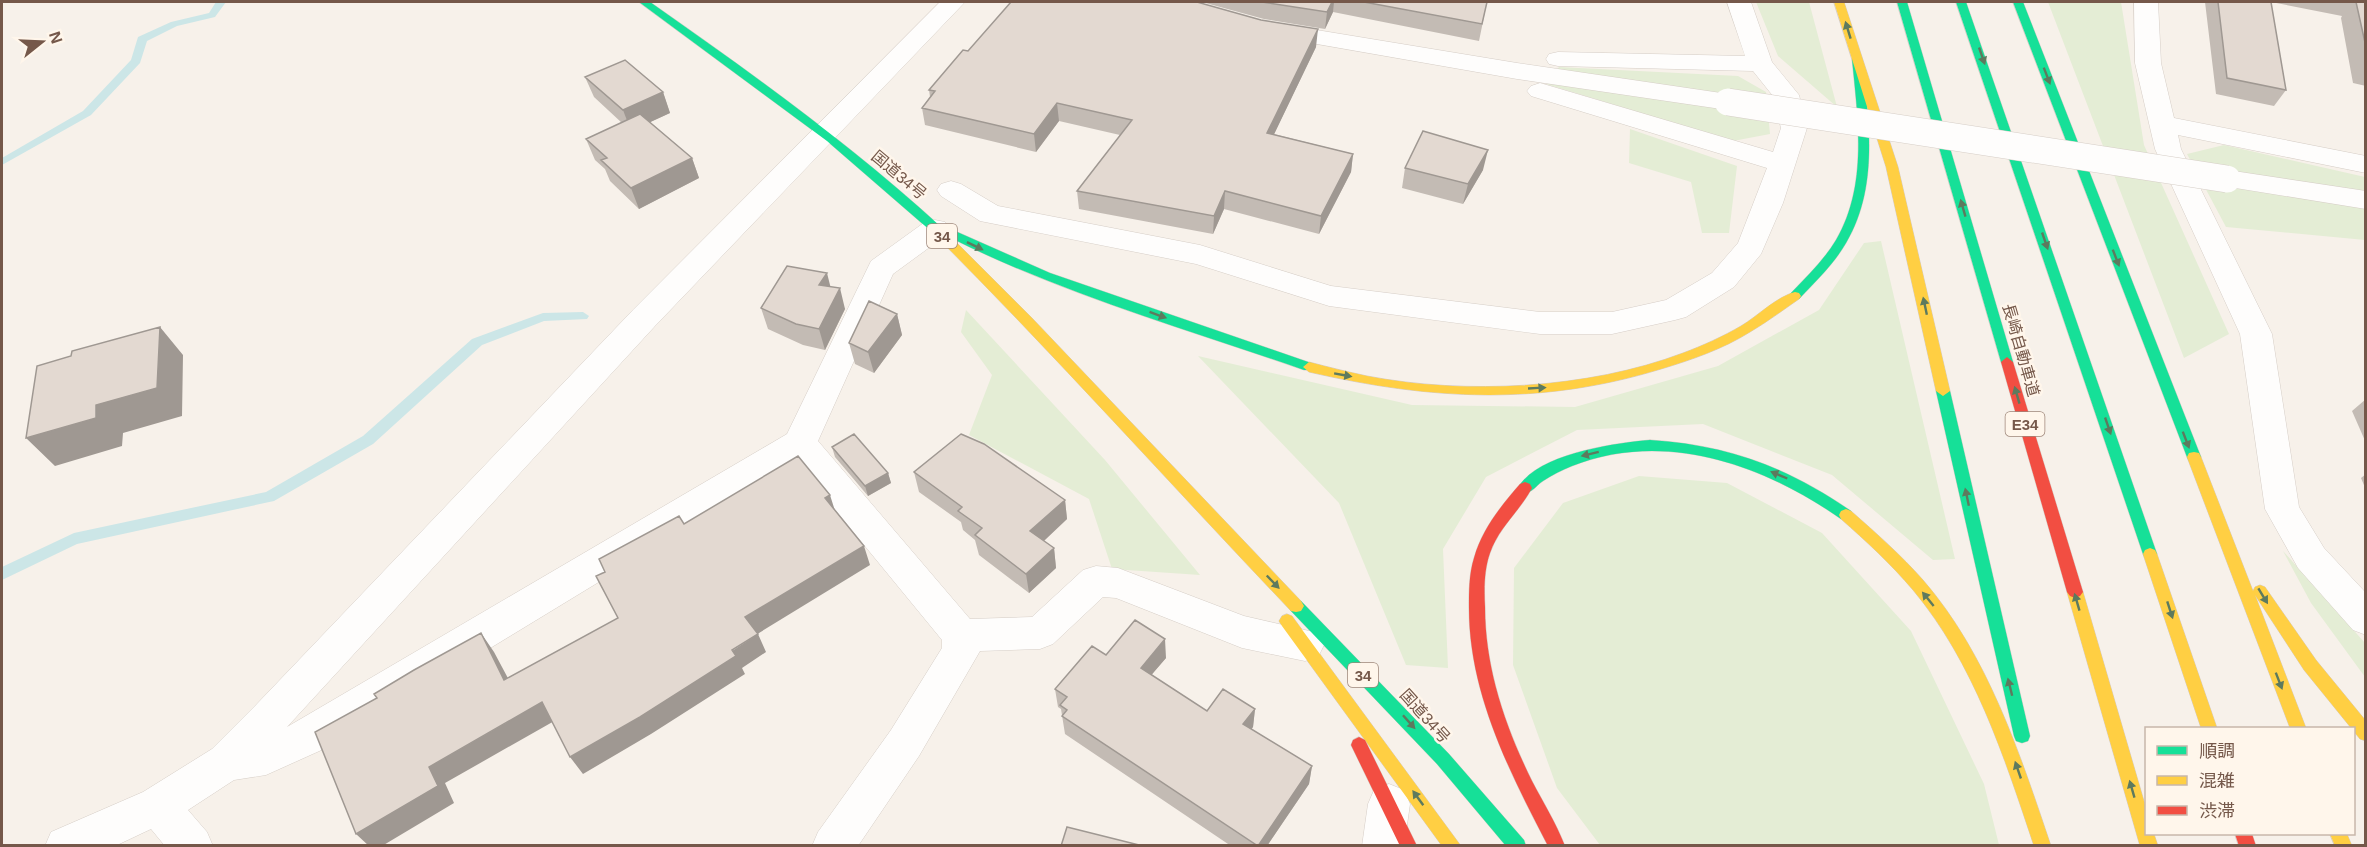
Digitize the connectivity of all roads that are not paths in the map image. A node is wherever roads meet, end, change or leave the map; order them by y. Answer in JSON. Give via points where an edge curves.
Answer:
{"nodes":[{"id":1,"x":644,"y":2,"type":"edge"},
{"id":2,"x":953,"y":2,"type":"edge"},
{"id":3,"x":1739,"y":2,"type":"edge"},
{"id":4,"x":1839,"y":2,"type":"edge"},
{"id":5,"x":1902,"y":2,"type":"edge"},
{"id":6,"x":1961,"y":2,"type":"edge"},
{"id":7,"x":2018,"y":2,"type":"edge"},
{"id":8,"x":2146,"y":2,"type":"edge"},
{"id":9,"x":1250,"y":25,"type":"edge"},
{"id":10,"x":1857,"y":59,"type":"junction"},
{"id":11,"x":1760,"y":63,"type":"junction"},
{"id":12,"x":1517,"y":71,"type":"junction"},
{"id":13,"x":2163,"y":124,"type":"junction"},
{"id":14,"x":825,"y":134,"type":"junction"},
{"id":15,"x":1781,"y":163,"type":"junction"},
{"id":16,"x":2366,"y":165,"type":"edge"},
{"id":17,"x":951,"y":190,"type":"dead end"},
{"id":18,"x":2366,"y":200,"type":"edge"},
{"id":19,"x":930,"y":224,"type":"junction"},
{"id":20,"x":800,"y":443,"type":"junction"},
{"id":21,"x":2212,"y":509,"type":"junction"},
{"id":22,"x":1203,"y":510,"type":"junction"},
{"id":23,"x":2366,"y":619,"type":"edge"},
{"id":24,"x":961,"y":635,"type":"junction"},
{"id":25,"x":1312,"y":654,"type":"junction"},
{"id":26,"x":2208,"y":727,"type":"edge"},
{"id":27,"x":2297,"y":727,"type":"edge"},
{"id":28,"x":2366,"y":734,"type":"edge"},
{"id":29,"x":226,"y":762,"type":"junction"},
{"id":30,"x":1389,"y":804,"type":"junction"},
{"id":31,"x":158,"y":806,"type":"junction"},
{"id":32,"x":2145,"y":832,"type":"edge"},
{"id":33,"x":66,"y":846,"type":"edge"},
{"id":34,"x":192,"y":846,"type":"edge"},
{"id":35,"x":833,"y":846,"type":"edge"},
{"id":36,"x":1383,"y":846,"type":"edge"},
{"id":37,"x":1409,"y":846,"type":"edge"},
{"id":38,"x":1453,"y":846,"type":"edge"},
{"id":39,"x":1518,"y":846,"type":"edge"},
{"id":40,"x":1557,"y":846,"type":"edge"},
{"id":41,"x":2043,"y":846,"type":"edge"},
{"id":42,"x":2049,"y":846,"type":"edge"}],
"edges":[{"from":1,"to":14,"type":"highway","name":"国道34号","number":"34"},
{"from":2,"to":14,"type":"street"},
{"from":3,"to":11,"type":"street"},
{"from":10,"to":4,"type":"highway","one_way":true},
{"from":32,"to":5,"type":"highway","name":"長崎自動車道","number":"E34","one_way":true},
{"from":6,"to":26,"type":"highway","one_way":true},
{"from":7,"to":21,"type":"highway","one_way":true},
{"from":8,"to":13,"type":"street","via":[[2148,63]]},
{"from":9,"to":12,"type":"street"},
{"from":19,"to":10,"type":"highway","one_way":true,"via":[[1019,265],[1249,349],[1323,371],[1403,386],[1477,390],[1547,387],[1608,378],[1668,363],[1722,343],[1770,317],[1802,291],[1828,262],[1862,193],[1865,147]]},
{"from":42,"to":10,"type":"highway","one_way":true,"via":[[1892,167]]},
{"from":11,"to":12,"type":"street","via":[[1549,59]]},
{"from":11,"to":15,"type":"street","via":[[1786,95],[1794,128]]},
{"from":12,"to":15,"type":"street","via":[[1518,85]]},
{"from":12,"to":18,"type":"street","bridge":true},
{"from":13,"to":16,"type":"street"},
{"from":13,"to":23,"type":"street","via":[[2168,149],[2256,334],[2282,509],[2311,558]]},
{"from":14,"to":19,"type":"highway","name":"国道34号","number":"34"},
{"from":14,"to":29,"type":"street","via":[[644,318]]},
{"from":15,"to":17,"type":"street","via":[[1751,247],[1723,280],[1675,309],[1612,323],[1540,323],[1329,296],[1200,255],[990,214]]},
{"from":19,"to":20,"type":"street","via":[[881,268]]},
{"from":19,"to":22,"type":"highway","name":"国道34号","number":"34","via":[[1030,324]]},
{"from":20,"to":24,"type":"street"},
{"from":20,"to":29,"type":"street","via":[[312,735],[266,756]]},
{"from":21,"to":27,"type":"highway","one_way":true},
{"from":21,"to":28,"type":"highway","one_way":true,"via":[[2278,620],[2328,690]]},
{"from":22,"to":25,"type":"highway","name":"国道34号","number":"34"},
{"from":22,"to":39,"type":"highway","name":"国道34号","number":"34","one_way":true,"via":[[1396,708]]},
{"from":24,"to":25,"type":"street","via":[[1040,633],[1096,581],[1119,583],[1242,632]]},
{"from":24,"to":35,"type":"street","via":[[961,651],[905,743]]},
{"from":25,"to":30,"type":"highway"},
{"from":38,"to":25,"type":"highway","name":"国道34号","number":"34","one_way":true},
{"from":29,"to":31,"type":"street"},
{"from":30,"to":36,"type":"street"},
{"from":30,"to":37,"type":"highway"},
{"from":31,"to":33,"type":"street"},
{"from":31,"to":34,"type":"street"},
{"from":41,"to":40,"type":"highway","one_way":true,"via":[[2005,734],[1971,659],[1891,555],[1847,515],[1800,484],[1754,464],[1707,451],[1659,445],[1578,457],[1540,473],[1511,499],[1491,532],[1478,571],[1475,617],[1482,669],[1498,724]]}]}
